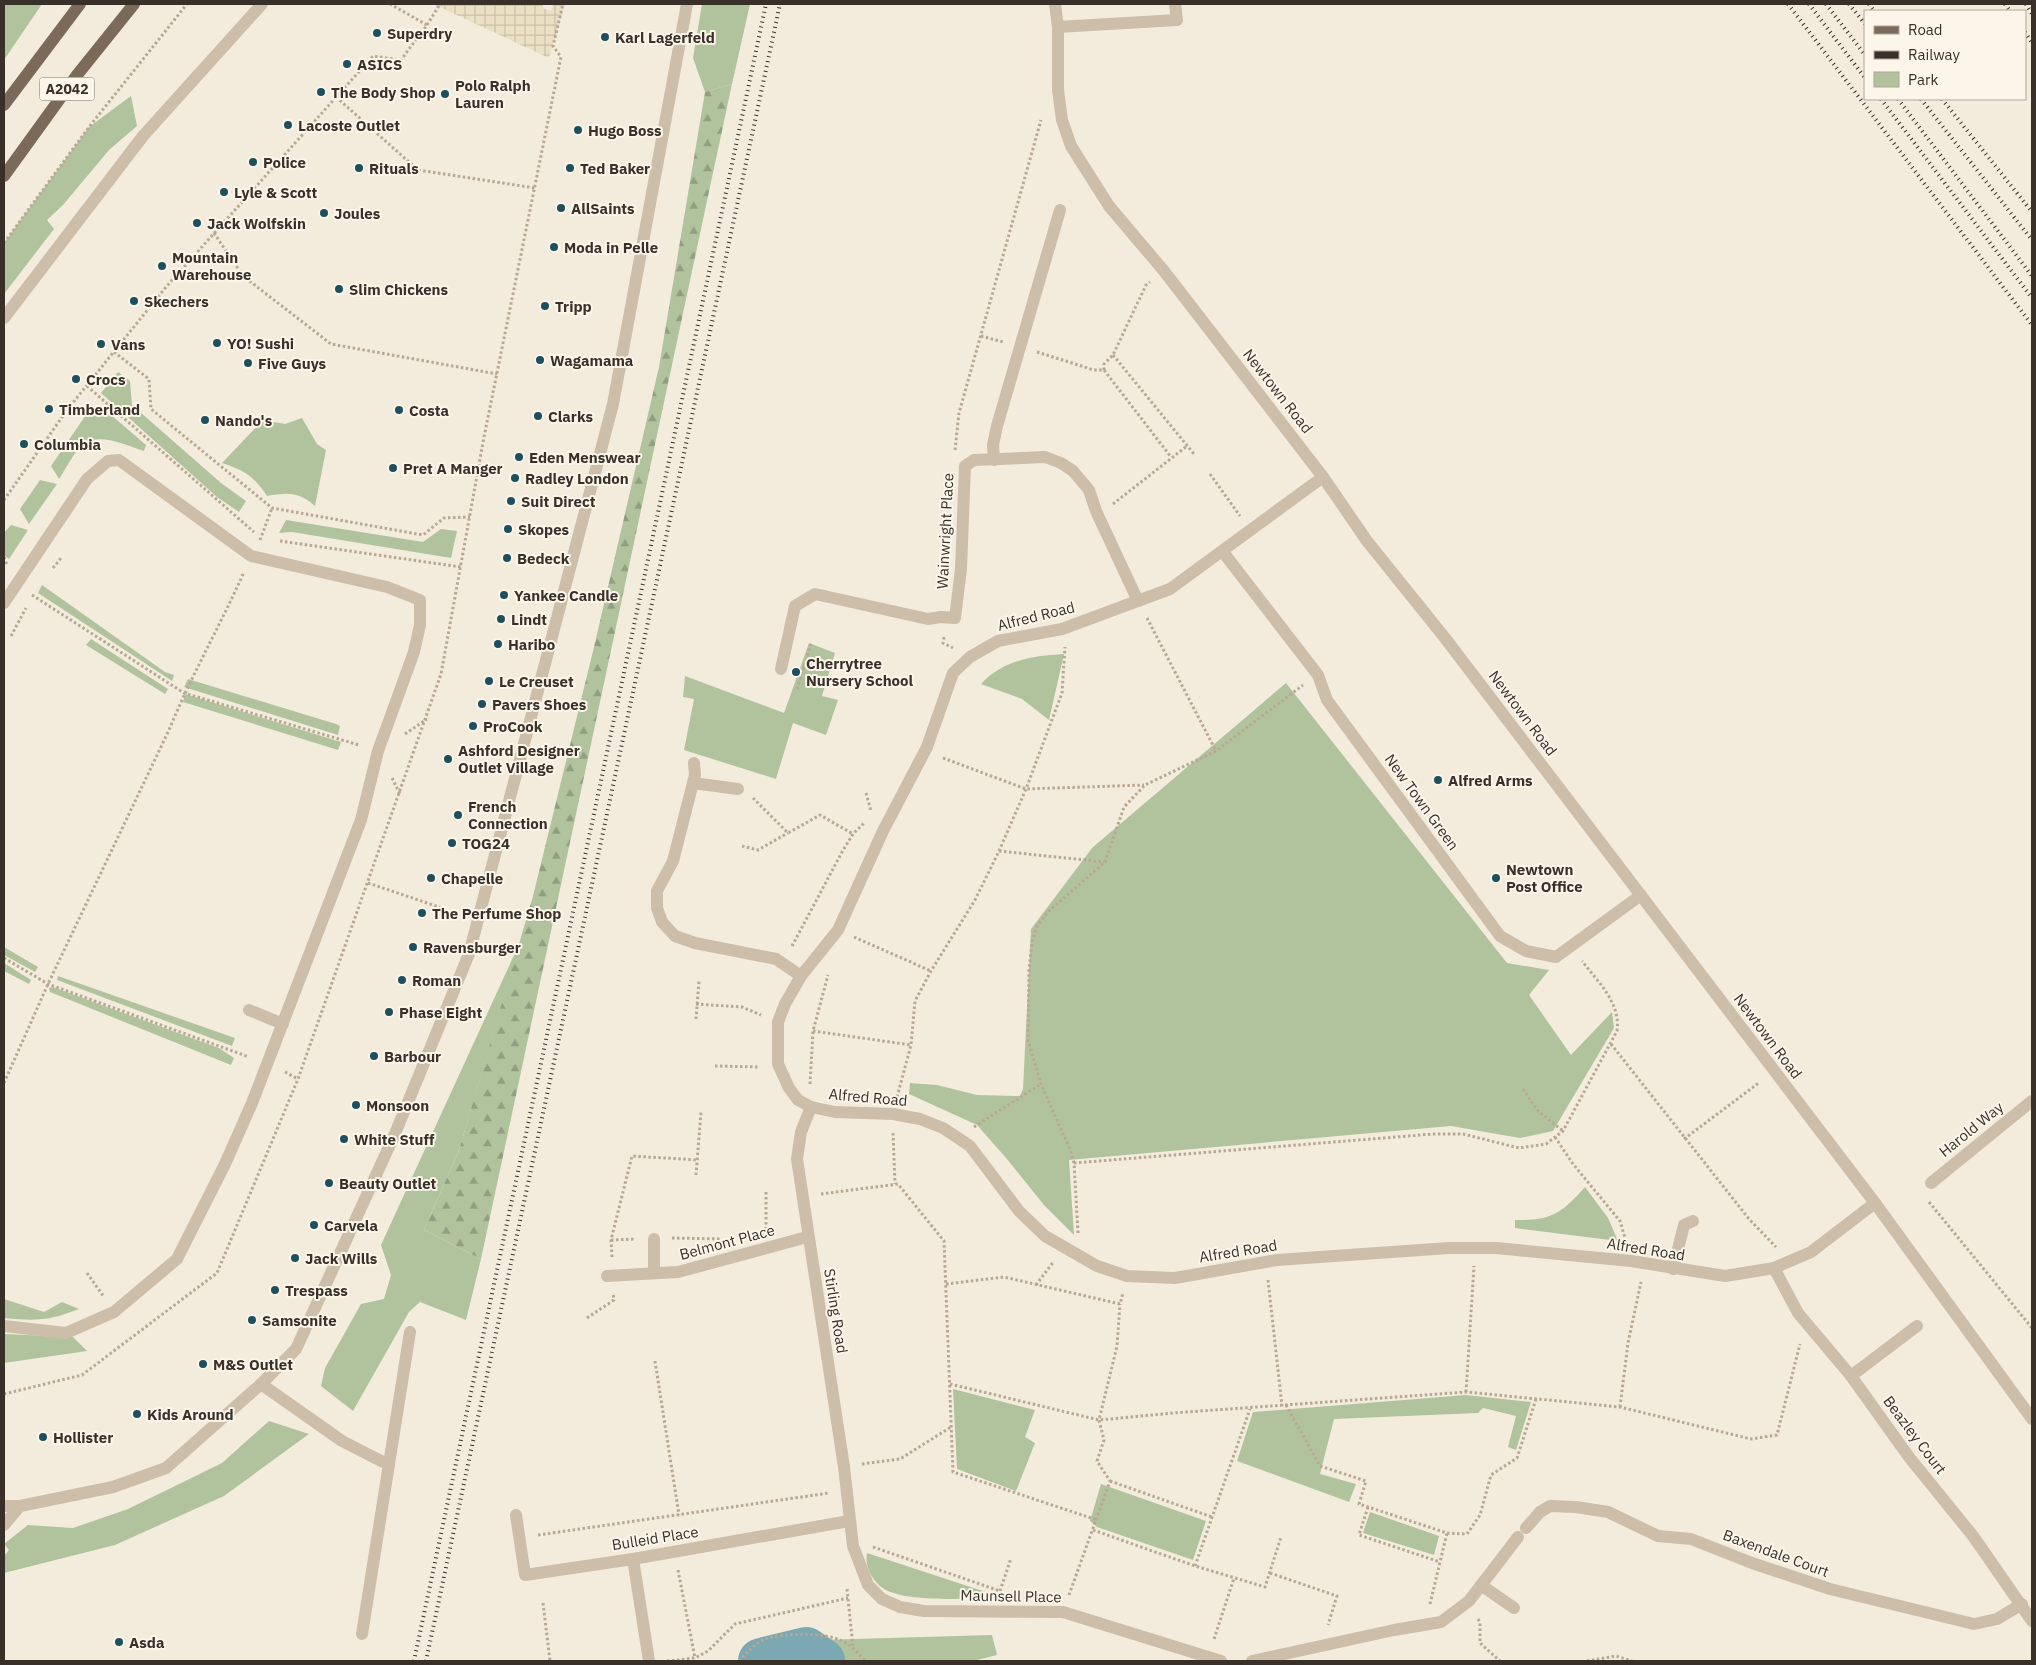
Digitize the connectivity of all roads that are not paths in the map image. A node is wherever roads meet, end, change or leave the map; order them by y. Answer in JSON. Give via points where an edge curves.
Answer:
{"nodes":[{"id":1,"x":80,"y":4,"type":"edge"},
{"id":2,"x":134,"y":4,"type":"edge"},
{"id":3,"x":262,"y":4,"type":"edge"},
{"id":4,"x":687,"y":4,"type":"edge"},
{"id":5,"x":1055,"y":4,"type":"edge"},
{"id":6,"x":1175,"y":4,"type":"edge"},
{"id":7,"x":1058,"y":26,"type":"junction"},
{"id":8,"x":4,"y":105,"type":"edge"},
{"id":9,"x":4,"y":176,"type":"edge"},
{"id":10,"x":1060,"y":210,"type":"dead end"},
{"id":11,"x":4,"y":318,"type":"edge"},
{"id":12,"x":994,"y":460,"type":"junction"},
{"id":13,"x":1323,"y":476,"type":"junction"},
{"id":14,"x":1223,"y":552,"type":"junction"},
{"id":15,"x":1138,"y":601,"type":"junction"},
{"id":16,"x":4,"y":603,"type":"edge"},
{"id":17,"x":781,"y":669,"type":"dead end"},
{"id":18,"x":694,"y":763,"type":"dead end"},
{"id":19,"x":693,"y":783,"type":"junction"},
{"id":20,"x":738,"y":789,"type":"road end"},
{"id":21,"x":1641,"y":895,"type":"junction"},
{"id":22,"x":802,"y":976,"type":"junction"},
{"id":23,"x":249,"y":1010,"type":"dead end"},
{"id":24,"x":283,"y":1024,"type":"junction"},
{"id":25,"x":2031,"y":1104,"type":"edge"},
{"id":26,"x":811,"y":1107,"type":"junction"},
{"id":27,"x":1930,"y":1183,"type":"road end"},
{"id":28,"x":1875,"y":1203,"type":"junction"},
{"id":29,"x":1693,"y":1221,"type":"dead end"},
{"id":30,"x":807,"y":1237,"type":"junction"},
{"id":31,"x":654,"y":1239,"type":"road end"},
{"id":32,"x":1774,"y":1268,"type":"junction"},
{"id":33,"x":1673,"y":1269,"type":"junction"},
{"id":34,"x":654,"y":1273,"type":"junction"},
{"id":35,"x":610,"y":1276,"type":"road end"},
{"id":36,"x":4,"y":1326,"type":"edge"},
{"id":37,"x":1917,"y":1326,"type":"dead end"},
{"id":38,"x":410,"y":1332,"type":"dead end"},
{"id":39,"x":1851,"y":1376,"type":"junction"},
{"id":40,"x":261,"y":1384,"type":"junction"},
{"id":41,"x":2032,"y":1419,"type":"edge"},
{"id":42,"x":389,"y":1465,"type":"junction"},
{"id":43,"x":4,"y":1506,"type":"edge"},
{"id":44,"x":20,"y":1506,"type":"junction"},
{"id":45,"x":516,"y":1515,"type":"dead end"},
{"id":46,"x":850,"y":1521,"type":"junction"},
{"id":47,"x":4,"y":1524,"type":"edge"},
{"id":48,"x":633,"y":1559,"type":"junction"},
{"id":49,"x":1481,"y":1585,"type":"junction"},
{"id":50,"x":2022,"y":1604,"type":"junction"},
{"id":51,"x":1514,"y":1608,"type":"dead end"},
{"id":52,"x":2032,"y":1621,"type":"edge"},
{"id":53,"x":362,"y":1634,"type":"dead end"},
{"id":54,"x":649,"y":1661,"type":"edge"},
{"id":55,"x":1222,"y":1661,"type":"edge"},
{"id":56,"x":1252,"y":1661,"type":"edge"}],
"edges":[{"from":1,"to":8,"type":"main road","number":"A2042"},
{"from":2,"to":9,"type":"main road","number":"A2042"},
{"from":3,"to":11,"type":"street","via":[[143,136]]},
{"from":4,"to":40,"type":"street","via":[[614,404],[469,954],[394,1136],[296,1349]]},
{"from":5,"to":7,"type":"street","name":"Newtown Road"},
{"from":6,"to":7,"type":"street","via":[[1177,20]]},
{"from":7,"to":13,"type":"street","name":"Newtown Road","via":[[1058,90],[1062,120],[1071,146],[1109,206],[1164,271]]},
{"from":10,"to":12,"type":"street","via":[[996,426]]},
{"from":12,"to":15,"type":"street","name":"Wainwright Place","via":[[1045,456],[1073,471],[1089,490]]},
{"from":12,"to":17,"type":"street","name":"Wainwright Place","via":[[974,460],[965,466],[961,569],[955,618],[928,619],[815,594],[795,606]]},
{"from":13,"to":14,"type":"street","name":"Alfred Road"},
{"from":13,"to":21,"type":"street","name":"Newtown Road","via":[[1367,541]]},
{"from":14,"to":15,"type":"street","name":"Alfred Road","via":[[1170,589]]},
{"from":14,"to":21,"type":"street","name":"New Town Green","via":[[1318,675],[1327,700],[1500,936],[1526,951],[1556,956]]},
{"from":15,"to":22,"type":"street","name":"Alfred Road","via":[[1062,629],[998,641],[952,672],[926,747],[838,930]]},
{"from":16,"to":24,"type":"street","via":[[87,479],[108,460],[119,460],[251,556],[387,587],[420,600],[420,625],[414,652],[378,751],[361,820]]},
{"from":18,"to":19,"type":"street"},
{"from":19,"to":20,"type":"street"},
{"from":19,"to":22,"type":"street","via":[[672,861],[657,891],[657,908],[662,922],[676,936],[695,944],[776,959]]},
{"from":21,"to":28,"type":"street","name":"Newtown Road"},
{"from":22,"to":26,"type":"street","name":"Alfred Road","via":[[778,1022],[778,1064],[798,1100]]},
{"from":23,"to":24,"type":"street"},
{"from":24,"to":36,"type":"street","via":[[225,1164],[177,1258],[114,1312],[66,1333]]},
{"from":25,"to":27,"type":"street","name":"Harold Way","via":[[1961,1150]]},
{"from":26,"to":30,"type":"street","name":"Stirling Road","via":[[801,1132],[797,1159]]},
{"from":26,"to":33,"type":"street","name":"Alfred Road","via":[[835,1112],[892,1114],[920,1119],[942,1128],[970,1146],[1019,1211],[1045,1236],[1096,1266],[1127,1276],[1175,1278],[1266,1262],[1475,1248],[1631,1261]]},
{"from":28,"to":32,"type":"street","name":"Alfred Road","via":[[1811,1252]]},
{"from":28,"to":41,"type":"street","name":"Newtown Road"},
{"from":29,"to":33,"type":"street","via":[[1684,1225]]},
{"from":30,"to":34,"type":"street","name":"Belmont Place","via":[[678,1272]]},
{"from":30,"to":46,"type":"street","name":"Stirling Road"},
{"from":31,"to":34,"type":"street"},
{"from":32,"to":33,"type":"street","name":"Alfred Road","via":[[1725,1276]]},
{"from":32,"to":39,"type":"street","name":"Beazley Court","via":[[1805,1322]]},
{"from":34,"to":35,"type":"street","name":"Belmont Place"},
{"from":37,"to":39,"type":"street"},
{"from":38,"to":42,"type":"street"},
{"from":39,"to":50,"type":"street","name":"Beazley Court"},
{"from":40,"to":42,"type":"street","via":[[342,1441]]},
{"from":40,"to":44,"type":"street","via":[[166,1468],[113,1487]]},
{"from":42,"to":53,"type":"street"},
{"from":43,"to":44,"type":"street"},
{"from":44,"to":47,"type":"street"},
{"from":45,"to":48,"type":"street","name":"Bulleid Place","via":[[525,1575]]},
{"from":46,"to":48,"type":"street","name":"Bulleid Place"},
{"from":46,"to":55,"type":"street","name":"Maunsell Place","via":[[853,1546],[868,1585],[882,1599],[900,1608],[957,1612],[1063,1612]]},
{"from":48,"to":54,"type":"street"},
{"from":49,"to":50,"type":"street","name":"Baxendale Court","via":[[1522,1532],[1550,1506],[1608,1512],[1658,1536],[1691,1539],[1830,1589],[1974,1624],[1997,1619]]},
{"from":49,"to":51,"type":"street"},
{"from":49,"to":56,"type":"street","via":[[1466,1603],[1441,1622]]},
{"from":50,"to":52,"type":"street","name":"Beazley Court"}]}
